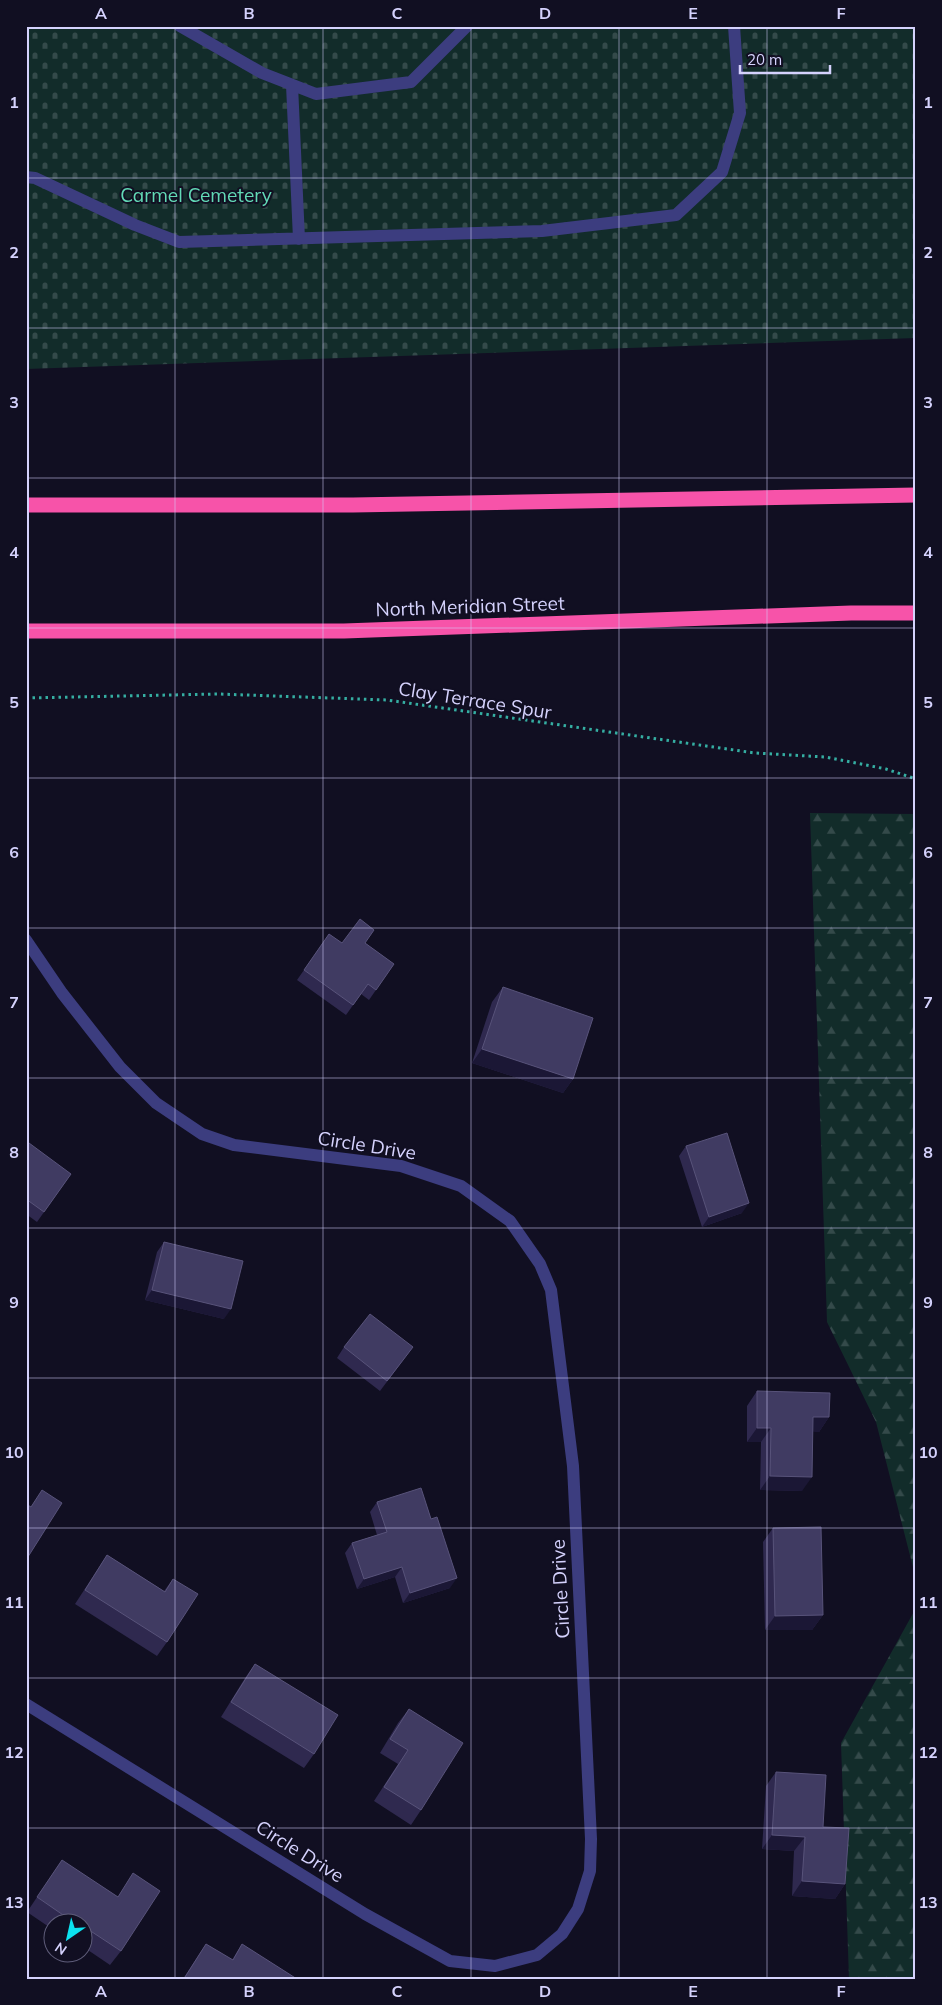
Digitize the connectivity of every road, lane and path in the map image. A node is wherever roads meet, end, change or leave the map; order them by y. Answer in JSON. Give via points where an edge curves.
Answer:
{"nodes":[{"id":1,"x":180,"y":26,"type":"edge"},
{"id":2,"x":467,"y":26,"type":"edge"},
{"id":3,"x":734,"y":26,"type":"edge"},
{"id":4,"x":292,"y":85,"type":"junction"},
{"id":5,"x":26,"y":177,"type":"edge"},
{"id":6,"x":299,"y":239,"type":"junction"},
{"id":7,"x":916,"y":495,"type":"edge"},
{"id":8,"x":26,"y":505,"type":"edge"},
{"id":9,"x":916,"y":613,"type":"edge"},
{"id":10,"x":26,"y":631,"type":"edge"},
{"id":11,"x":26,"y":698,"type":"edge"},
{"id":12,"x":916,"y":779,"type":"edge"},
{"id":13,"x":26,"y":940,"type":"edge"},
{"id":14,"x":26,"y":1704,"type":"edge"}],
"edges":[{"from":1,"to":4,"type":"street","via":[[262,73]]},
{"from":2,"to":4,"type":"street","via":[[410,82],[316,94]]},
{"from":3,"to":6,"type":"street","via":[[740,113],[722,172],[676,215],[542,231]]},
{"from":4,"to":6,"type":"street"},
{"from":5,"to":6,"type":"street","via":[[35,178],[135,226],[178,242]]},
{"from":7,"to":8,"type":"highway","via":[[353,505]]},
{"from":9,"to":10,"type":"highway","name":"North Meridian Street","via":[[344,631]]},
{"from":11,"to":12,"type":"path","name":"Clay Terrace Spur","via":[[218,694],[386,700],[754,754],[825,757],[886,769]]},
{"from":13,"to":14,"type":"street","name":"Circle Drive","via":[[62,993],[120,1067],[156,1103],[202,1134],[234,1145],[401,1166],[461,1186],[510,1221],[540,1264],[551,1290],[573,1466],[591,1839],[590,1871],[578,1909],[562,1934],[537,1955],[495,1966],[450,1961],[365,1914]]}]}
